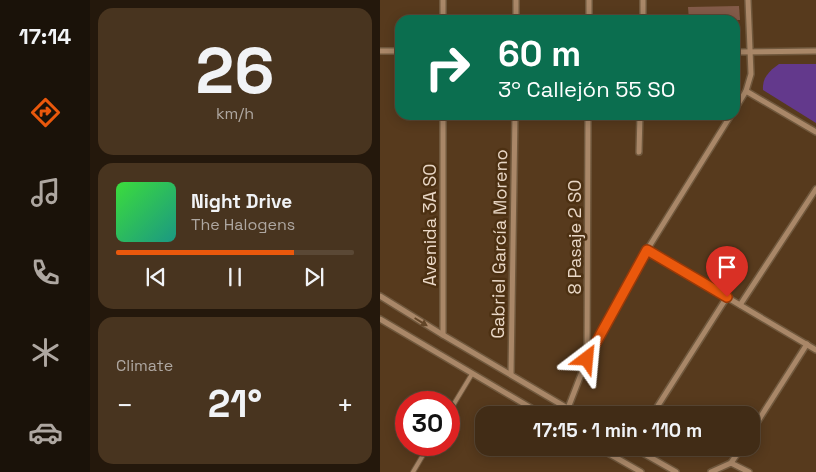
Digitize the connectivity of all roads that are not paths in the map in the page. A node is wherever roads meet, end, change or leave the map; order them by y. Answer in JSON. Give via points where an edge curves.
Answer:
{"nodes":[{"id":1,"x":443,"y":0,"type":"edge"},
{"id":2,"x":516,"y":0,"type":"edge"},
{"id":3,"x":589,"y":0,"type":"edge"},
{"id":4,"x":643,"y":0,"type":"edge"},
{"id":5,"x":748,"y":0,"type":"edge"},
{"id":6,"x":443,"y":15,"type":"edge"},
{"id":7,"x":516,"y":15,"type":"edge"},
{"id":8,"x":589,"y":15,"type":"edge"},
{"id":9,"x":642,"y":15,"type":"edge"},
{"id":10,"x":380,"y":51,"type":"edge"},
{"id":11,"x":395,"y":51,"type":"edge"},
{"id":12,"x":816,"y":51,"type":"edge"},
{"id":13,"x":740,"y":52,"type":"edge"},
{"id":14,"x":750,"y":52,"type":"junction"},
{"id":15,"x":746,"y":91,"type":"junction"},
{"id":16,"x":740,"y":101,"type":"edge"},
{"id":17,"x":443,"y":120,"type":"edge"},
{"id":18,"x":515,"y":120,"type":"edge"},
{"id":19,"x":588,"y":120,"type":"edge"},
{"id":20,"x":640,"y":120,"type":"edge"},
{"id":21,"x":728,"y":120,"type":"edge"},
{"id":22,"x":816,"y":132,"type":"edge"},
{"id":23,"x":640,"y":152,"type":"dead end"},
{"id":24,"x":816,"y":189,"type":"edge"},
{"id":25,"x":647,"y":250,"type":"junction"},
{"id":26,"x":380,"y":296,"type":"edge"},
{"id":27,"x":727,"y":297,"type":"junction"},
{"id":28,"x":740,"y":305,"type":"junction"},
{"id":29,"x":380,"y":318,"type":"edge"},
{"id":30,"x":443,"y":335,"type":"junction"},
{"id":31,"x":807,"y":344,"type":"junction"},
{"id":32,"x":816,"y":350,"type":"edge"},
{"id":33,"x":587,"y":359,"type":"junction"},
{"id":34,"x":472,"y":374,"type":"junction"},
{"id":35,"x":511,"y":374,"type":"junction"},
{"id":36,"x":460,"y":394,"type":"edge"},
{"id":37,"x":527,"y":406,"type":"edge"},
{"id":38,"x":565,"y":406,"type":"edge"},
{"id":39,"x":569,"y":406,"type":"edge"},
{"id":40,"x":658,"y":406,"type":"edge"},
{"id":41,"x":760,"y":418,"type":"edge"},
{"id":42,"x":422,"y":456,"type":"edge"},
{"id":43,"x":613,"y":456,"type":"edge"},
{"id":44,"x":648,"y":456,"type":"edge"},
{"id":45,"x":736,"y":456,"type":"edge"},
{"id":46,"x":732,"y":463,"type":"junction"},
{"id":47,"x":413,"y":472,"type":"edge"},
{"id":48,"x":641,"y":472,"type":"edge"},
{"id":49,"x":676,"y":472,"type":"edge"},
{"id":50,"x":711,"y":472,"type":"edge"},
{"id":51,"x":749,"y":472,"type":"edge"}],
"edges":[{"from":1,"to":6,"type":"street"},
{"from":2,"to":7,"type":"street"},
{"from":3,"to":8,"type":"street"},
{"from":4,"to":9,"type":"street"},
{"from":5,"to":14,"type":"street"},
{"from":10,"to":11,"type":"street"},
{"from":12,"to":14,"type":"street"},
{"from":13,"to":14,"type":"street"},
{"from":14,"to":15,"type":"street","via":[[751,74]]},
{"from":15,"to":16,"type":"street"},
{"from":15,"to":22,"type":"street"},
{"from":17,"to":30,"type":"street","name":"Avenida 3A SO"},
{"from":18,"to":35,"type":"street","name":"Gabriel García Moreno"},
{"from":19,"to":33,"type":"street","name":"8 Pasaje 2 SO"},
{"from":20,"to":23,"type":"street"},
{"from":21,"to":25,"type":"street"},
{"from":24,"to":28,"type":"street"},
{"from":25,"to":27,"type":"street"},
{"from":25,"to":33,"type":"street"},
{"from":26,"to":30,"type":"street","one_way":true},
{"from":27,"to":28,"type":"street"},
{"from":27,"to":40,"type":"street"},
{"from":28,"to":31,"type":"street"},
{"from":29,"to":34,"type":"street"},
{"from":30,"to":35,"type":"street"},
{"from":31,"to":32,"type":"street"},
{"from":31,"to":41,"type":"street"},
{"from":33,"to":39,"type":"street"},
{"from":34,"to":36,"type":"lane"},
{"from":34,"to":37,"type":"street"},
{"from":35,"to":38,"type":"street"},
{"from":42,"to":47,"type":"lane"},
{"from":43,"to":48,"type":"street"},
{"from":44,"to":49,"type":"street"},
{"from":45,"to":46,"type":"street"},
{"from":46,"to":50,"type":"street"},
{"from":46,"to":51,"type":"street"}]}
